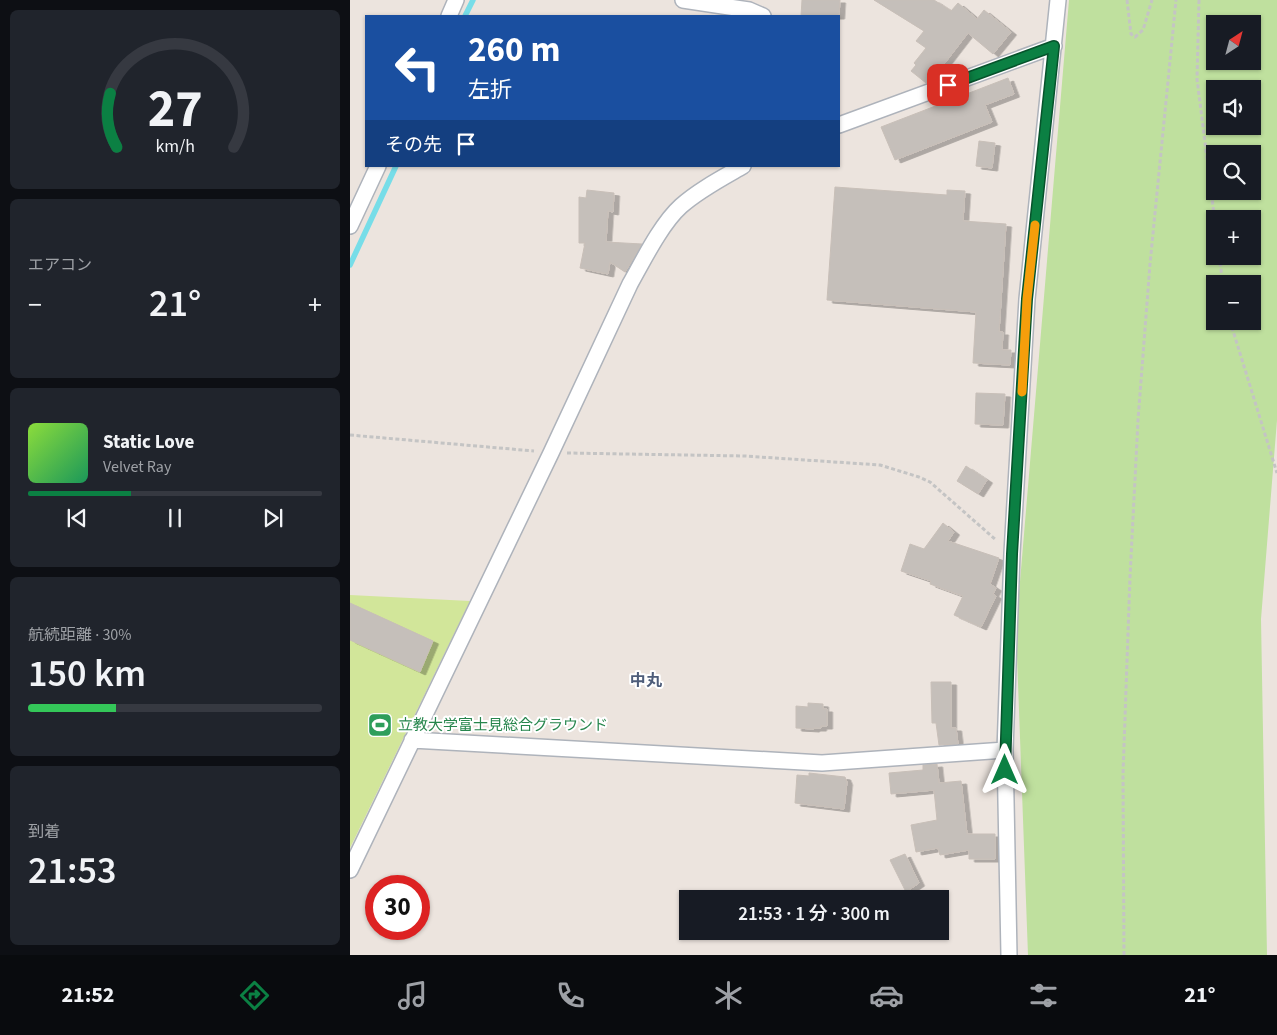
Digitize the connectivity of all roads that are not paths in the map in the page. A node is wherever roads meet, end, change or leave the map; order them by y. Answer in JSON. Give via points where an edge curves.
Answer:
{"nodes":[{"id":1,"x":456,"y":0,"type":"edge"},
{"id":2,"x":683,"y":0,"type":"edge"},
{"id":3,"x":1058,"y":0,"type":"edge"},
{"id":4,"x":449,"y":15,"type":"edge"},
{"id":5,"x":761,"y":15,"type":"edge"},
{"id":6,"x":1054,"y":46,"type":"junction"},
{"id":7,"x":840,"y":122,"type":"edge"},
{"id":8,"x":378,"y":167,"type":"edge"},
{"id":9,"x":741,"y":167,"type":"edge"},
{"id":10,"x":350,"y":226,"type":"edge"},
{"id":11,"x":412,"y":740,"type":"junction"},
{"id":12,"x":1005,"y":750,"type":"junction"},
{"id":13,"x":350,"y":870,"type":"edge"},
{"id":14,"x":1009,"y":955,"type":"edge"}],
"edges":[{"from":1,"to":4,"type":"street"},
{"from":2,"to":5,"type":"street","via":[[749,10]]},
{"from":3,"to":6,"type":"street"},
{"from":6,"to":7,"type":"street"},
{"from":6,"to":12,"type":"street","via":[[1027,299],[1012,554]]},
{"from":8,"to":10,"type":"street"},
{"from":9,"to":11,"type":"street","via":[[680,207],[630,284]]},
{"from":11,"to":12,"type":"street","via":[[822,763]]},
{"from":11,"to":13,"type":"street"},
{"from":12,"to":14,"type":"street"}]}
